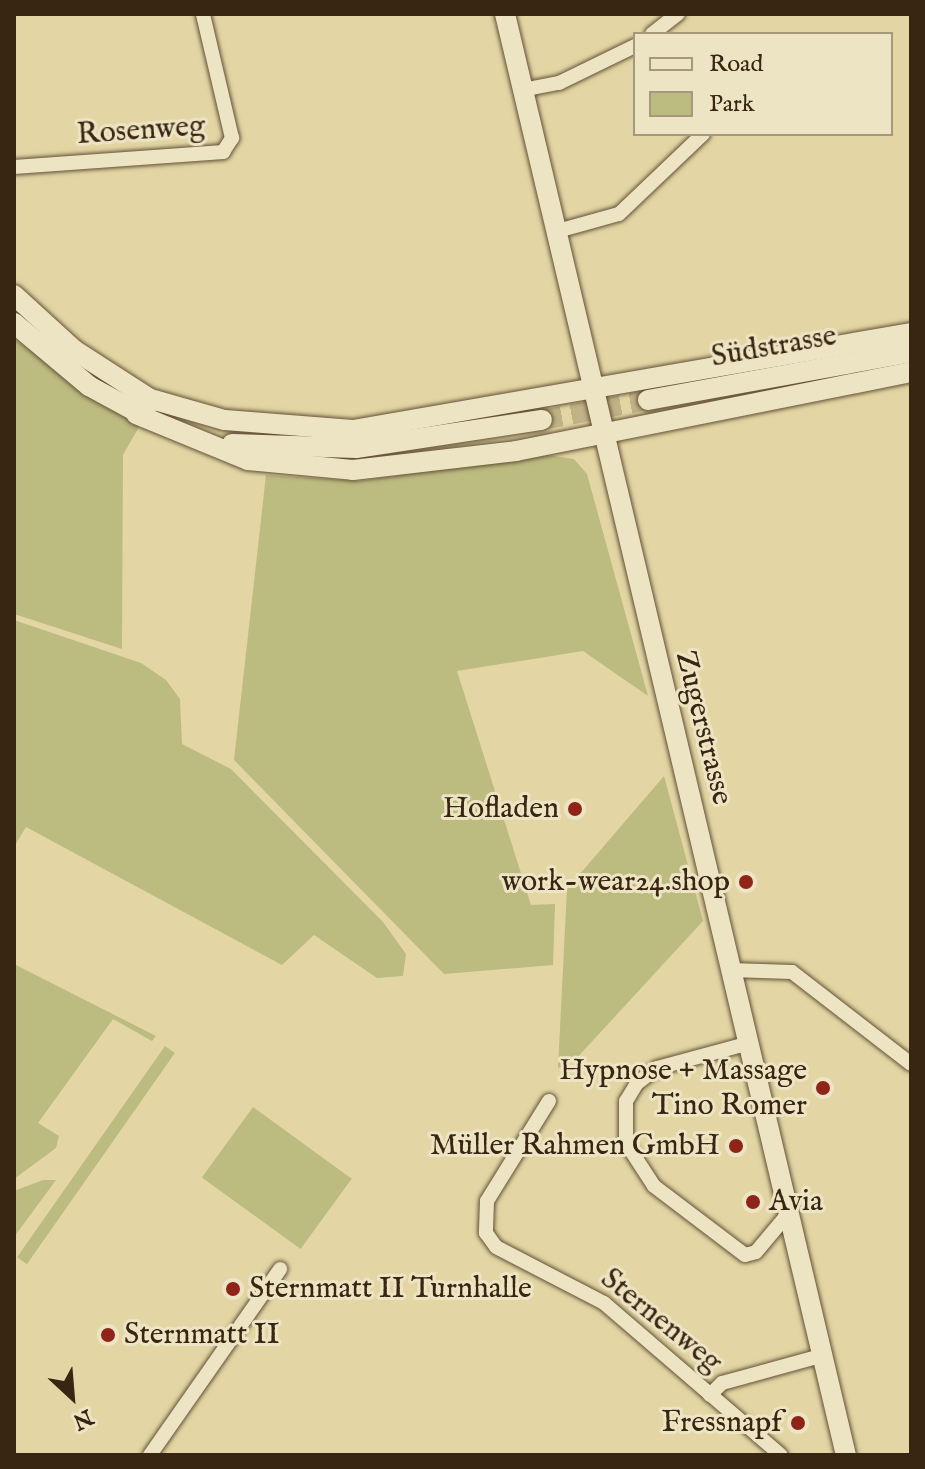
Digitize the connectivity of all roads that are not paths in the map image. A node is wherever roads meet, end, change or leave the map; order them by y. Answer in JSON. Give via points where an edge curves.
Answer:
{"nodes":[{"id":1,"x":203,"y":14,"type":"edge"},
{"id":2,"x":505,"y":14,"type":"edge"},
{"id":3,"x":678,"y":14,"type":"edge"},
{"id":4,"x":655,"y":32,"type":"edge"},
{"id":5,"x":633,"y":47,"type":"edge"},
{"id":6,"x":522,"y":90,"type":"junction"},
{"id":7,"x":701,"y":136,"type":"edge"},
{"id":8,"x":14,"y":167,"type":"edge"},
{"id":9,"x":554,"y":232,"type":"junction"},
{"id":10,"x":14,"y":295,"type":"edge"},
{"id":11,"x":14,"y":323,"type":"edge"},
{"id":12,"x":911,"y":333,"type":"edge"},
{"id":13,"x":911,"y":352,"type":"edge"},
{"id":14,"x":911,"y":372,"type":"edge"},
{"id":15,"x":591,"y":392,"type":"junction"},
{"id":16,"x":648,"y":400,"type":"tunnel mouth"},
{"id":17,"x":140,"y":405,"type":"junction"},
{"id":18,"x":542,"y":420,"type":"tunnel mouth"},
{"id":19,"x":601,"y":432,"type":"junction"},
{"id":20,"x":731,"y":970,"type":"junction"},
{"id":21,"x":746,"y":1044,"type":"junction"},
{"id":22,"x":910,"y":1062,"type":"edge"},
{"id":23,"x":549,"y":1101,"type":"dead end"},
{"id":24,"x":787,"y":1215,"type":"junction"},
{"id":25,"x":280,"y":1269,"type":"dead end"},
{"id":26,"x":821,"y":1356,"type":"junction"},
{"id":27,"x":710,"y":1395,"type":"junction"},
{"id":28,"x":773,"y":1453,"type":"edge"},
{"id":29,"x":150,"y":1455,"type":"edge"},
{"id":30,"x":846,"y":1455,"type":"edge"}],
"edges":[{"from":1,"to":8,"type":"street","name":"Rosenweg","via":[[232,138],[223,152]]},
{"from":2,"to":6,"type":"main road","name":"Zugerstrasse"},
{"from":3,"to":4,"type":"street"},
{"from":5,"to":6,"type":"street","via":[[559,83]]},
{"from":6,"to":9,"type":"main road","name":"Zugerstrasse"},
{"from":7,"to":9,"type":"street","via":[[619,214]]},
{"from":9,"to":15,"type":"main road","name":"Zugerstrasse"},
{"from":10,"to":17,"type":"main road"},
{"from":11,"to":17,"type":"main road"},
{"from":12,"to":15,"type":"main road"},
{"from":13,"to":16,"type":"main road","name":"Südstrasse"},
{"from":14,"to":19,"type":"main road"},
{"from":15,"to":17,"type":"main road","via":[[353,430],[225,420]]},
{"from":15,"to":19,"type":"main road","name":"Zugerstrasse"},
{"from":17,"to":18,"type":"main road","via":[[213,428],[312,449],[406,443]]},
{"from":17,"to":19,"type":"main road","via":[[210,448],[314,472],[433,464]]},
{"from":19,"to":20,"type":"main road","name":"Zugerstrasse"},
{"from":20,"to":21,"type":"main road","name":"Zugerstrasse"},
{"from":20,"to":22,"type":"street","via":[[792,972]]},
{"from":21,"to":24,"type":"main road","name":"Zugerstrasse"},
{"from":21,"to":24,"type":"street","via":[[657,1068],[637,1083],[626,1101],[626,1143],[654,1186],[745,1255],[756,1252]]},
{"from":23,"to":27,"type":"street","name":"Sternenweg","via":[[487,1201],[483,1219],[496,1247],[591,1295]]},
{"from":24,"to":26,"type":"main road","name":"Zugerstrasse"},
{"from":25,"to":29,"type":"street"},
{"from":26,"to":27,"type":"street","via":[[722,1383]]},
{"from":26,"to":30,"type":"main road","name":"Zugerstrasse"},
{"from":27,"to":28,"type":"street","name":"Sternenweg"}]}
